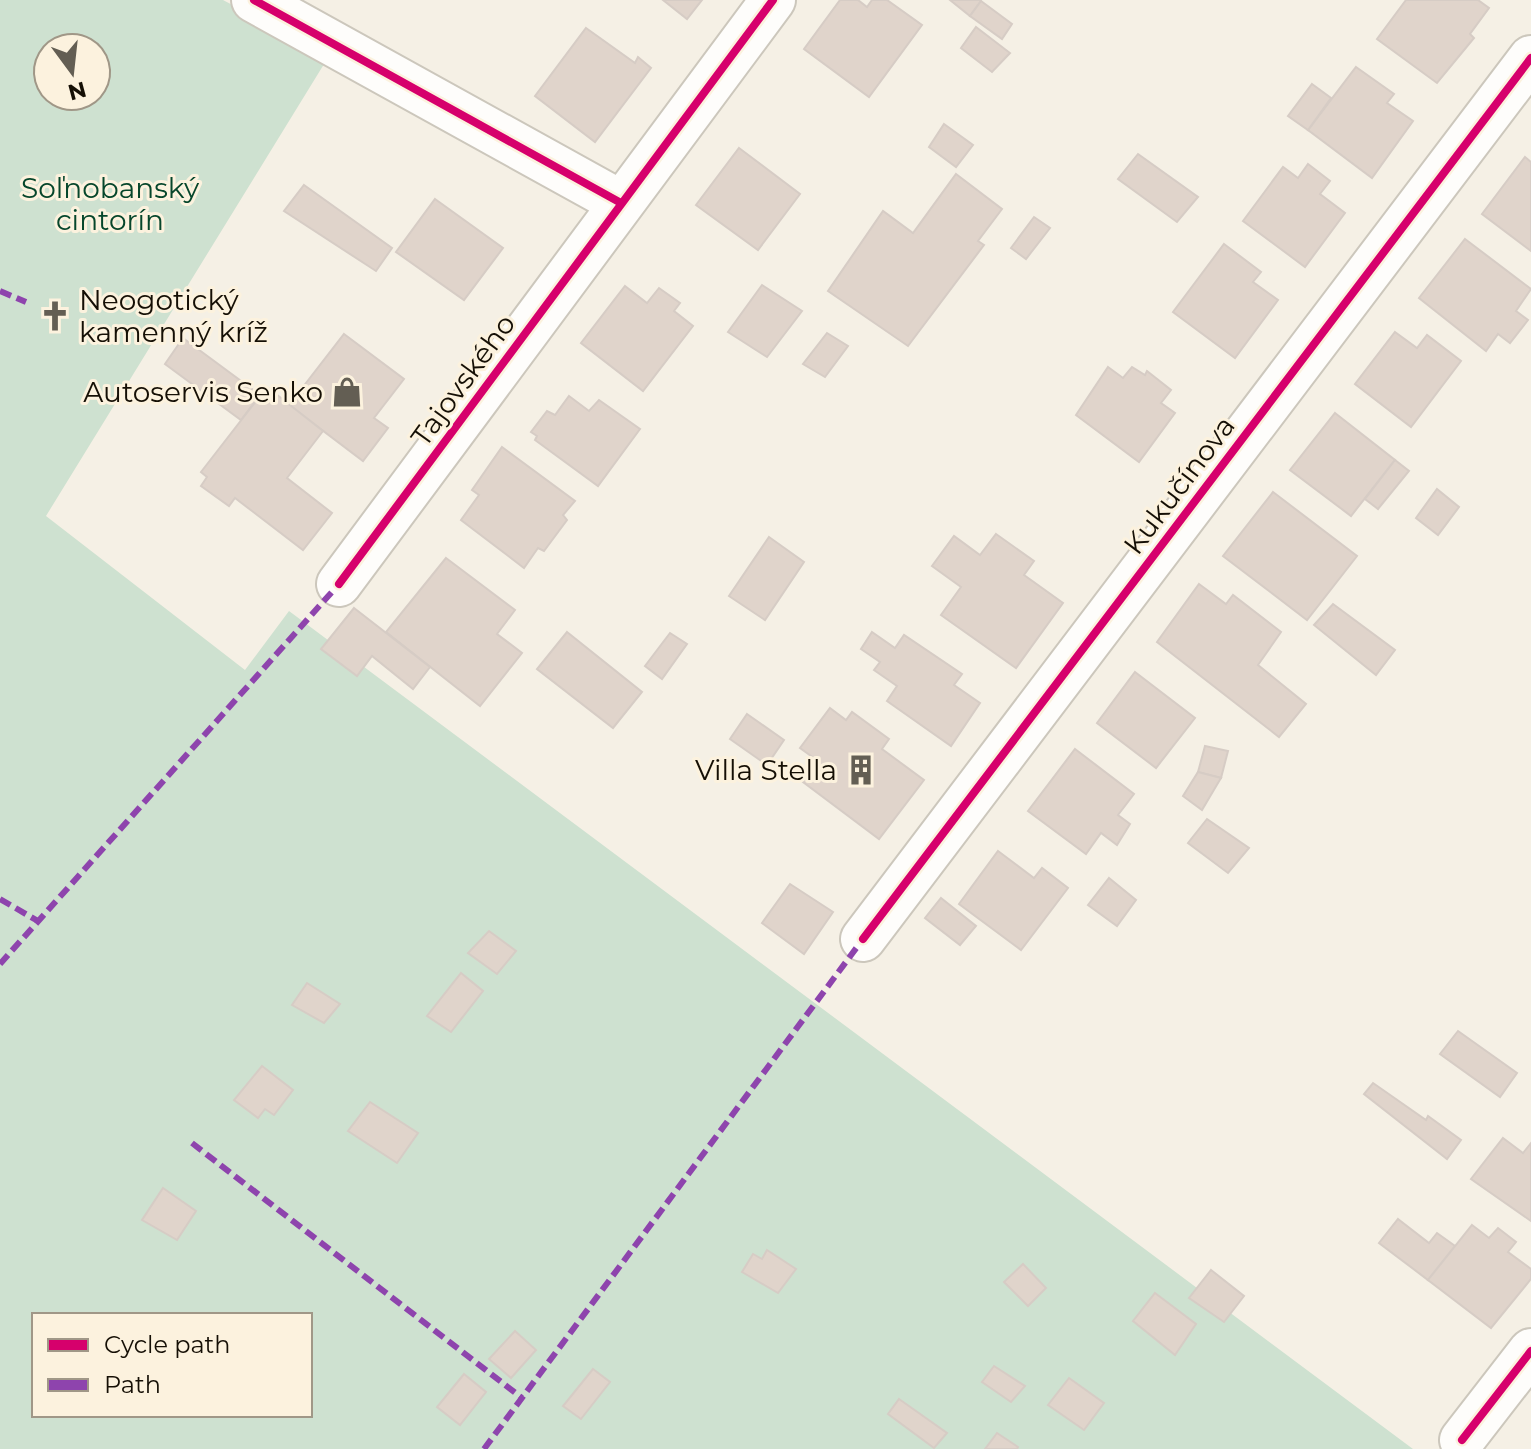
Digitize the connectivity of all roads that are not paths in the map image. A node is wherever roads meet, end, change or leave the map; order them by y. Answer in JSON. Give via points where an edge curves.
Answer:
{"nodes":[{"id":1,"x":254,"y":0,"type":"edge"},
{"id":2,"x":773,"y":0,"type":"edge"},
{"id":3,"x":1531,"y":58,"type":"edge"},
{"id":4,"x":621,"y":203,"type":"junction"},
{"id":5,"x":339,"y":584,"type":"dead end"},
{"id":6,"x":863,"y":939,"type":"dead end"},
{"id":7,"x":1531,"y":1351,"type":"edge"},
{"id":8,"x":1462,"y":1440,"type":"dead end"}],
"edges":[{"from":1,"to":4,"type":"street"},
{"from":2,"to":4,"type":"street","name":"Tajovského"},
{"from":3,"to":6,"type":"street","name":"Kukučínova"},
{"from":4,"to":5,"type":"street","name":"Tajovského"},
{"from":7,"to":8,"type":"street"}]}
